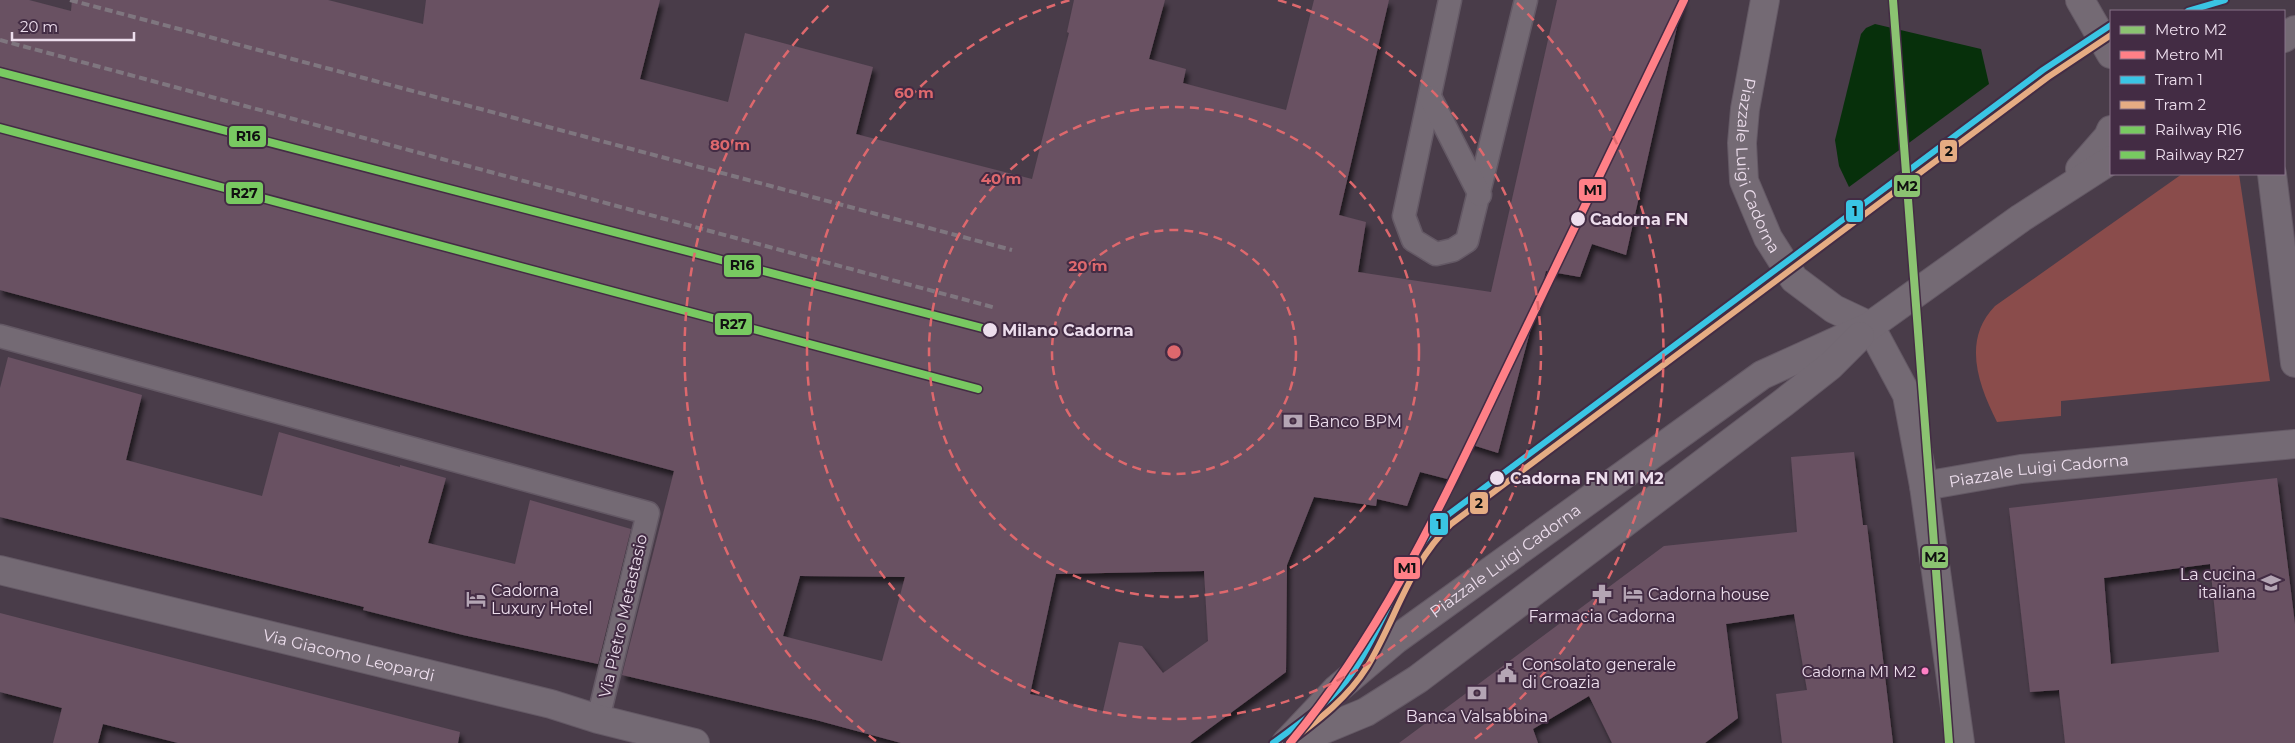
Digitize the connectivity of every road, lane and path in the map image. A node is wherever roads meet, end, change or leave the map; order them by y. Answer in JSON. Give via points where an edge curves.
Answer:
{"nodes":[{"id":1,"x":1450,"y":0,"type":"edge"},
{"id":2,"x":1526,"y":0,"type":"edge"},
{"id":3,"x":2080,"y":0,"type":"edge"},
{"id":4,"x":1768,"y":5,"type":"edge"},
{"id":5,"x":2110,"y":52,"type":"edge"},
{"id":6,"x":1430,"y":97,"type":"junction"},
{"id":7,"x":2110,"y":133,"type":"edge"},
{"id":8,"x":2110,"y":161,"type":"edge"},
{"id":9,"x":2272,"y":175,"type":"edge"},
{"id":10,"x":1480,"y":195,"type":"junction"},
{"id":11,"x":2021,"y":218,"type":"junction"},
{"id":12,"x":1870,"y":326,"type":"junction"},
{"id":13,"x":0,"y":336,"type":"edge"},
{"id":14,"x":2295,"y":363,"type":"edge"},
{"id":15,"x":2295,"y":444,"type":"edge"},
{"id":16,"x":1924,"y":486,"type":"junction"},
{"id":17,"x":0,"y":570,"type":"edge"},
{"id":18,"x":598,"y":719,"type":"junction"},
{"id":19,"x":628,"y":735,"type":"edge"},
{"id":20,"x":695,"y":743,"type":"edge"},
{"id":21,"x":1286,"y":743,"type":"edge"},
{"id":22,"x":1290,"y":743,"type":"edge"},
{"id":23,"x":1960,"y":743,"type":"edge"}],
"edges":[{"from":1,"to":6,"type":"lane"},
{"from":2,"to":10,"type":"lane"},
{"from":3,"to":5,"type":"street"},
{"from":4,"to":12,"type":"street","name":"Piazzale Luigi Cadorna","via":[[1745,109],[1742,143],[1744,181],[1768,238],[1794,279],[1834,309]]},
{"from":6,"to":10,"type":"lane"},
{"from":6,"to":10,"type":"lane","via":[[1404,216],[1413,240],[1436,254],[1453,250],[1467,240]]},
{"from":7,"to":11,"type":"street","name":"Piazzale Luigi Cadorna","via":[[2078,173]]},
{"from":8,"to":11,"type":"street","name":"Piazzale Luigi Cadorna"},
{"from":9,"to":14,"type":"street"},
{"from":11,"to":12,"type":"street","name":"Piazzale Luigi Cadorna"},
{"from":12,"to":16,"type":"street","via":[[1907,395]]},
{"from":12,"to":21,"type":"street","name":"Piazzale Luigi Cadorna","via":[[1762,375],[1746,386],[1395,640],[1336,690]]},
{"from":12,"to":22,"type":"street","name":"Piazzale Luigi Cadorna","via":[[1830,366],[1783,403],[1418,679],[1366,712]]},
{"from":13,"to":18,"type":"lane","name":"Via Pietro Metastasio","via":[[648,513]]},
{"from":15,"to":16,"type":"street","name":"Piazzale Luigi Cadorna","via":[[2021,469]]},
{"from":16,"to":23,"type":"street"},
{"from":17,"to":18,"type":"street","name":"Via Giacomo Leopardi","via":[[551,704]]},
{"from":18,"to":19,"type":"street","name":"Via Giacomo Leopardi"},
{"from":19,"to":20,"type":"street","name":"Via Giacomo Leopardi"}]}
